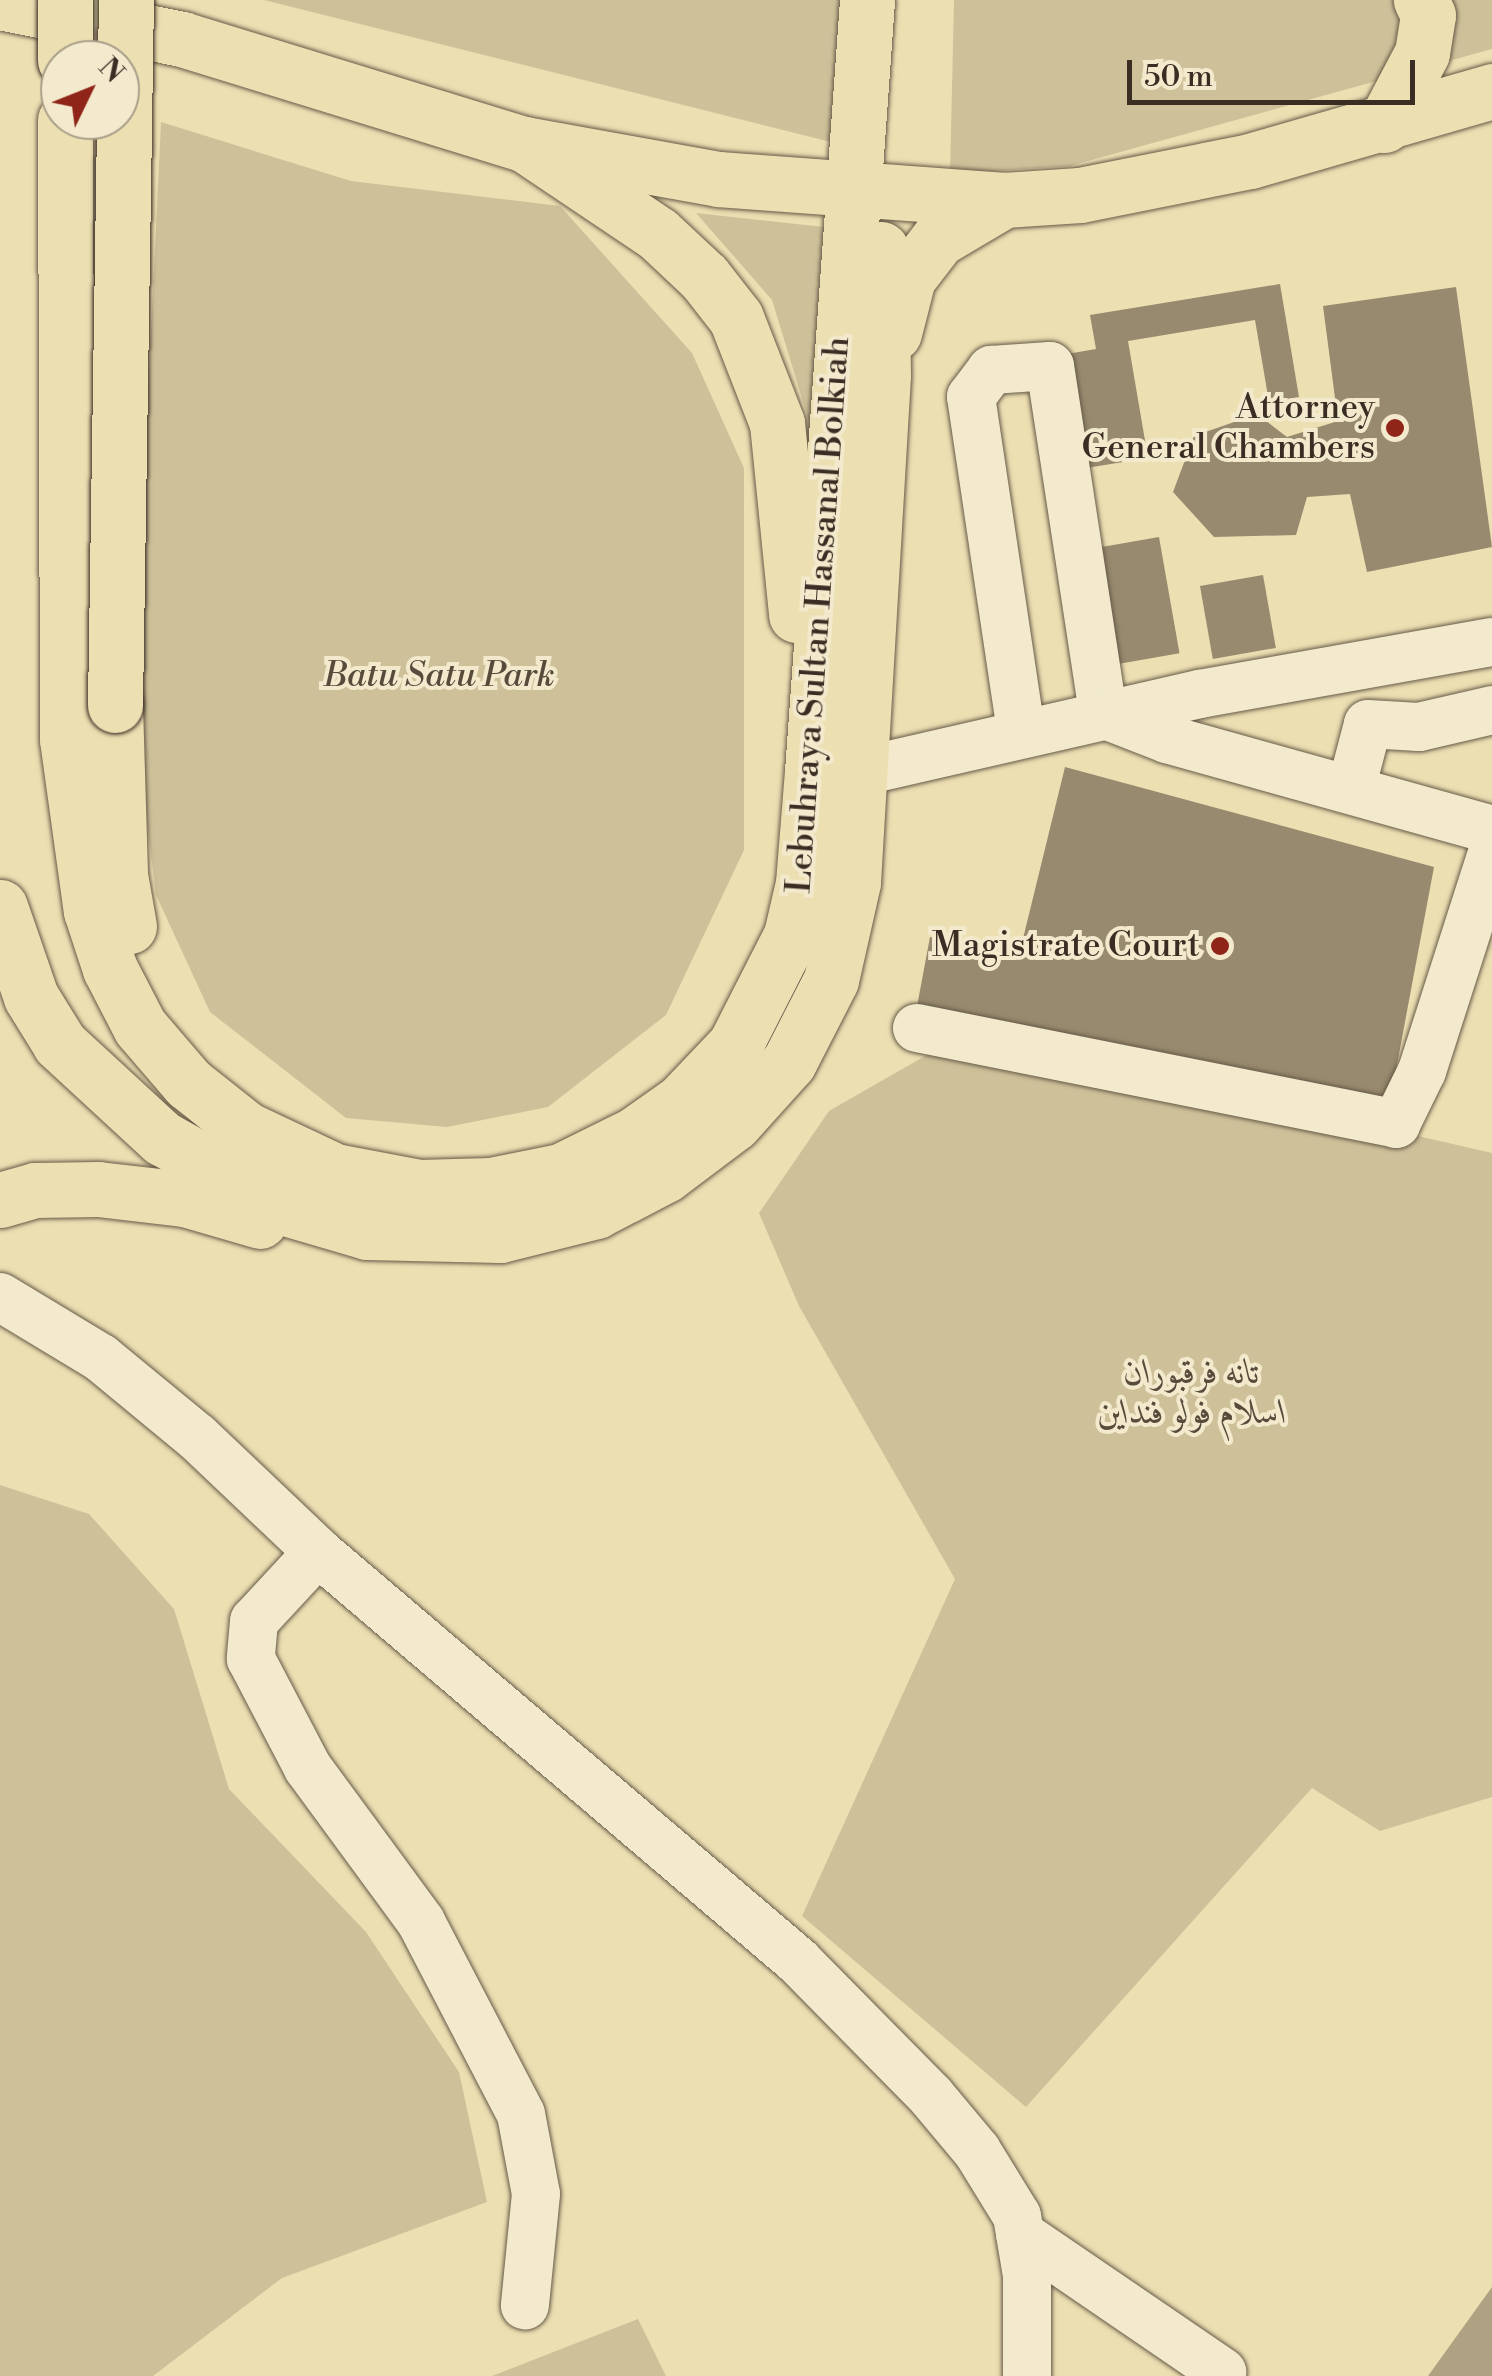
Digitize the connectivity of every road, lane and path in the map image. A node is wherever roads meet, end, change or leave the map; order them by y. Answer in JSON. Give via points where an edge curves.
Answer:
{"nodes":[{"id":1,"x":67,"y":0,"type":"edge"},
{"id":2,"x":126,"y":0,"type":"edge"},
{"id":3,"x":867,"y":0,"type":"edge"},
{"id":4,"x":900,"y":0,"type":"edge"},
{"id":5,"x":1421,"y":0,"type":"edge"},
{"id":6,"x":0,"y":2,"type":"edge"},
{"id":7,"x":182,"y":39,"type":"junction"},
{"id":8,"x":66,"y":40,"type":"edge"},
{"id":9,"x":1492,"y":91,"type":"edge"},
{"id":10,"x":1384,"y":125,"type":"junction"},
{"id":11,"x":65,"y":140,"type":"edge"},
{"id":12,"x":524,"y":144,"type":"junction"},
{"id":13,"x":869,"y":190,"type":"junction"},
{"id":14,"x":1004,"y":200,"type":"junction"},
{"id":15,"x":883,"y":375,"type":"junction"},
{"id":16,"x":1492,"y":642,"type":"edge"},
{"id":17,"x":1356,"y":666,"type":"junction"},
{"id":18,"x":1492,"y":710,"type":"edge"},
{"id":19,"x":1103,"y":714,"type":"junction"},
{"id":20,"x":1368,"y":724,"type":"junction"},
{"id":21,"x":1021,"y":731,"type":"junction"},
{"id":22,"x":836,"y":772,"type":"junction"},
{"id":23,"x":1351,"y":788,"type":"junction"},
{"id":24,"x":1492,"y":830,"type":"edge"},
{"id":25,"x":1492,"y":853,"type":"edge"},
{"id":26,"x":0,"y":907,"type":"edge"},
{"id":27,"x":917,"y":1028,"type":"dead end"},
{"id":28,"x":246,"y":1129,"type":"junction"},
{"id":29,"x":0,"y":1200,"type":"edge"},
{"id":30,"x":367,"y":1232,"type":"junction"},
{"id":31,"x":1,"y":1296,"type":"edge"},
{"id":32,"x":318,"y":1552,"type":"junction"},
{"id":33,"x":1020,"y":2234,"type":"junction"},
{"id":34,"x":526,"y":2305,"type":"dead end"},
{"id":35,"x":1222,"y":2372,"type":"dead end"},
{"id":36,"x":1027,"y":2376,"type":"edge"}],
"edges":[{"from":1,"to":7,"type":"main road"},
{"from":1,"to":8,"type":"main road","bridge":true},
{"from":2,"to":28,"type":"main road","bridge":true,"via":[[115,705],[120,875],[130,930],[169,1014]]},
{"from":3,"to":13,"type":"main road","name":"Lebuhraya Sultan Hassanal Bolkiah"},
{"from":4,"to":13,"type":"main road","name":"Lebuhraya Sultan Hassanal Bolkiah"},
{"from":5,"to":10,"type":"main road","via":[[1428,15],[1422,54]]},
{"from":6,"to":7,"type":"main road"},
{"from":7,"to":12,"type":"main road"},
{"from":9,"to":10,"type":"main road"},
{"from":10,"to":14,"type":"main road","via":[[1326,144],[1099,191]]},
{"from":11,"to":28,"type":"main road","name":"Lebuhraya Sultan Hassanal Bolkiah","via":[[67,738],[90,911],[140,1027],[188,1083]]},
{"from":12,"to":13,"type":"main road","via":[[718,178]]},
{"from":12,"to":22,"type":"main road","via":[[622,207],[704,277],[736,318],[777,424]]},
{"from":13,"to":14,"type":"main road"},
{"from":13,"to":15,"type":"main road","name":"Lebuhraya Sultan Hassanal Bolkiah"},
{"from":13,"to":22,"type":"main road","name":"Lebuhraya Sultan Hassanal Bolkiah"},
{"from":14,"to":15,"type":"main road","via":[[938,239],[908,278]]},
{"from":15,"to":22,"type":"main road","name":"Lebuhraya Sultan Hassanal Bolkiah"},
{"from":16,"to":17,"type":"street"},
{"from":17,"to":19,"type":"street"},
{"from":17,"to":20,"type":"street"},
{"from":18,"to":20,"type":"street","via":[[1419,727]]},
{"from":19,"to":21,"type":"street"},
{"from":19,"to":21,"type":"street","via":[[1050,366],[991,370],[971,397],[972,420]]},
{"from":19,"to":23,"type":"street","via":[[1167,739]]},
{"from":20,"to":23,"type":"street"},
{"from":21,"to":22,"type":"street"},
{"from":22,"to":28,"type":"main road","name":"Lebuhraya Sultan Hassanal Bolkiah","via":[[790,936],[764,999],[682,1101],[634,1135],[560,1171],[491,1185],[419,1187],[335,1170]]},
{"from":22,"to":30,"type":"main road","name":"Lebuhraya Sultan Hassanal Bolkiah","via":[[853,882],[831,980],[789,1062],[734,1123],[666,1176],[596,1211],[500,1235]]},
{"from":23,"to":24,"type":"street"},
{"from":25,"to":27,"type":"street","via":[[1422,1071],[1396,1124]]},
{"from":26,"to":30,"type":"main road","name":"Lebuhraya Sultan Hassanal Bolkiah","via":[[31,997],[60,1044],[108,1094],[222,1175],[289,1209]]},
{"from":29,"to":30,"type":"main road","via":[[35,1190],[98,1189],[185,1199],[312,1234]]},
{"from":31,"to":32,"type":"street","via":[[101,1358],[197,1436]]},
{"from":32,"to":33,"type":"street","via":[[798,1961],[977,2152],[1017,2216]]},
{"from":32,"to":34,"type":"street","via":[[254,1621],[251,1659],[308,1768],[421,1922],[520,2114],[536,2194]]},
{"from":33,"to":35,"type":"street"},
{"from":33,"to":36,"type":"street"}]}
